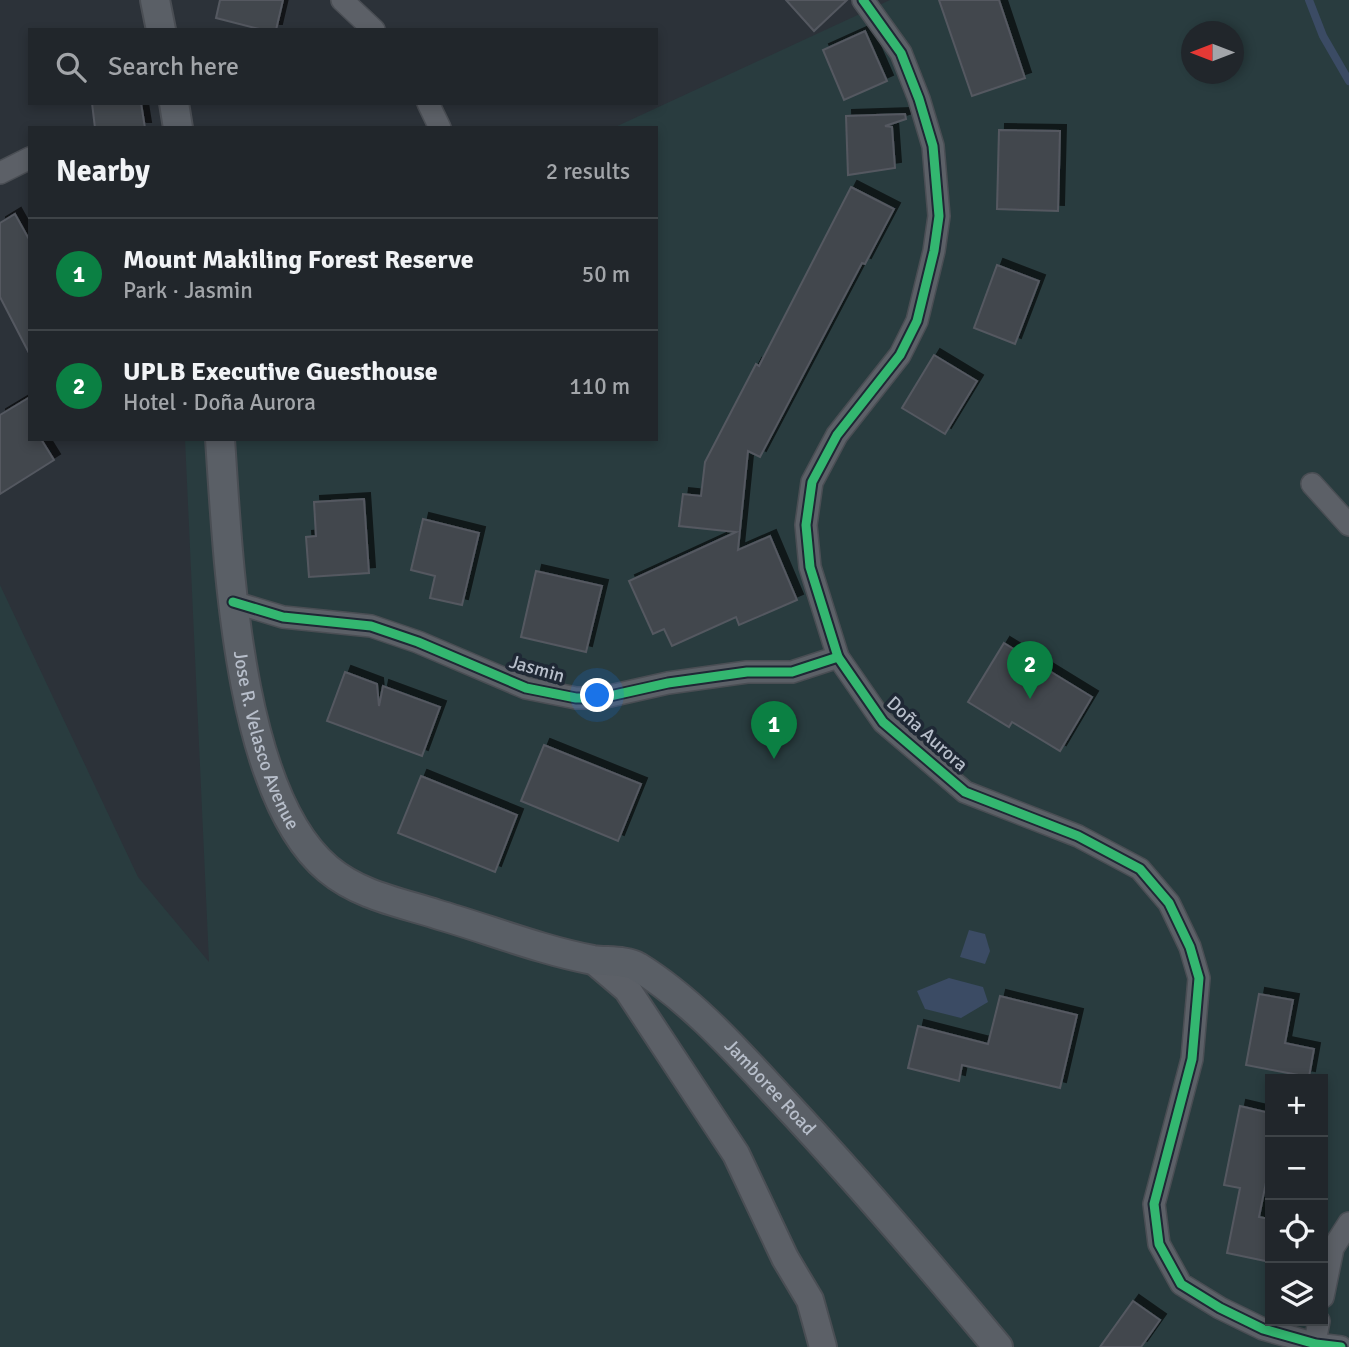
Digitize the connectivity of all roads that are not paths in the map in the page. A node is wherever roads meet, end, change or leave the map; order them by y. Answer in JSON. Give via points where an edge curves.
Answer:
{"nodes":[{"id":1,"x":155,"y":0,"type":"edge"},
{"id":2,"x":342,"y":0,"type":"edge"},
{"id":3,"x":863,"y":0,"type":"edge"},
{"id":4,"x":161,"y":28,"type":"edge"},
{"id":5,"x":372,"y":28,"type":"edge"},
{"id":6,"x":174,"y":105,"type":"edge"},
{"id":7,"x":429,"y":105,"type":"edge"},
{"id":8,"x":178,"y":126,"type":"edge"},
{"id":9,"x":439,"y":126,"type":"edge"},
{"id":10,"x":28,"y":159,"type":"edge"},
{"id":11,"x":0,"y":173,"type":"edge"},
{"id":12,"x":220,"y":441,"type":"edge"},
{"id":13,"x":1312,"y":484,"type":"dead end"},
{"id":14,"x":1349,"y":525,"type":"edge"},
{"id":15,"x":233,"y":602,"type":"junction"},
{"id":16,"x":838,"y":657,"type":"junction"},
{"id":17,"x":475,"y":926,"type":"joint"},
{"id":18,"x":593,"y":960,"type":"junction"},
{"id":19,"x":1349,"y":1223,"type":"edge"},
{"id":20,"x":1328,"y":1272,"type":"edge"},
{"id":21,"x":1318,"y":1326,"type":"edge"},
{"id":22,"x":1315,"y":1346,"type":"edge"},
{"id":23,"x":823,"y":1347,"type":"edge"},
{"id":24,"x":998,"y":1347,"type":"edge"},
{"id":25,"x":1341,"y":1347,"type":"edge"}],
"edges":[{"from":1,"to":4,"type":"main road"},
{"from":2,"to":5,"type":"street"},
{"from":3,"to":16,"type":"street","name":"Doña Aurora","via":[[901,52],[919,99],[933,146],[939,216],[917,321],[900,355],[837,435],[812,482],[806,525],[810,567]]},
{"from":6,"to":8,"type":"main road"},
{"from":7,"to":9,"type":"street"},
{"from":10,"to":11,"type":"street"},
{"from":12,"to":15,"type":"main road","name":"Jose R. Velasco Avenue"},
{"from":13,"to":14,"type":"street"},
{"from":15,"to":16,"type":"street","name":"Jasmin","via":[[282,617],[371,626],[526,688],[576,698],[601,698],[747,672],[792,672]]},
{"from":15,"to":17,"type":"main road","name":"Jose R. Velasco Avenue","via":[[238,649],[267,774],[303,840],[326,867],[356,890]]},
{"from":16,"to":22,"type":"street","name":"Doña Aurora","via":[[883,722],[965,792],[1078,836],[1140,869],[1169,902],[1199,978],[1192,1059],[1154,1204],[1159,1244],[1181,1284],[1263,1329]]},
{"from":17,"to":18,"type":"main road","name":"Jamboree Road"},
{"from":18,"to":23,"type":"street","via":[[626,989],[736,1154],[810,1300]]},
{"from":18,"to":24,"type":"main road","name":"Jamboree Road","via":[[634,964],[737,1052],[827,1148]]},
{"from":19,"to":20,"type":"street","via":[[1333,1248]]},
{"from":21,"to":22,"type":"street"},
{"from":22,"to":25,"type":"street","name":"Doña Aurora"}]}
